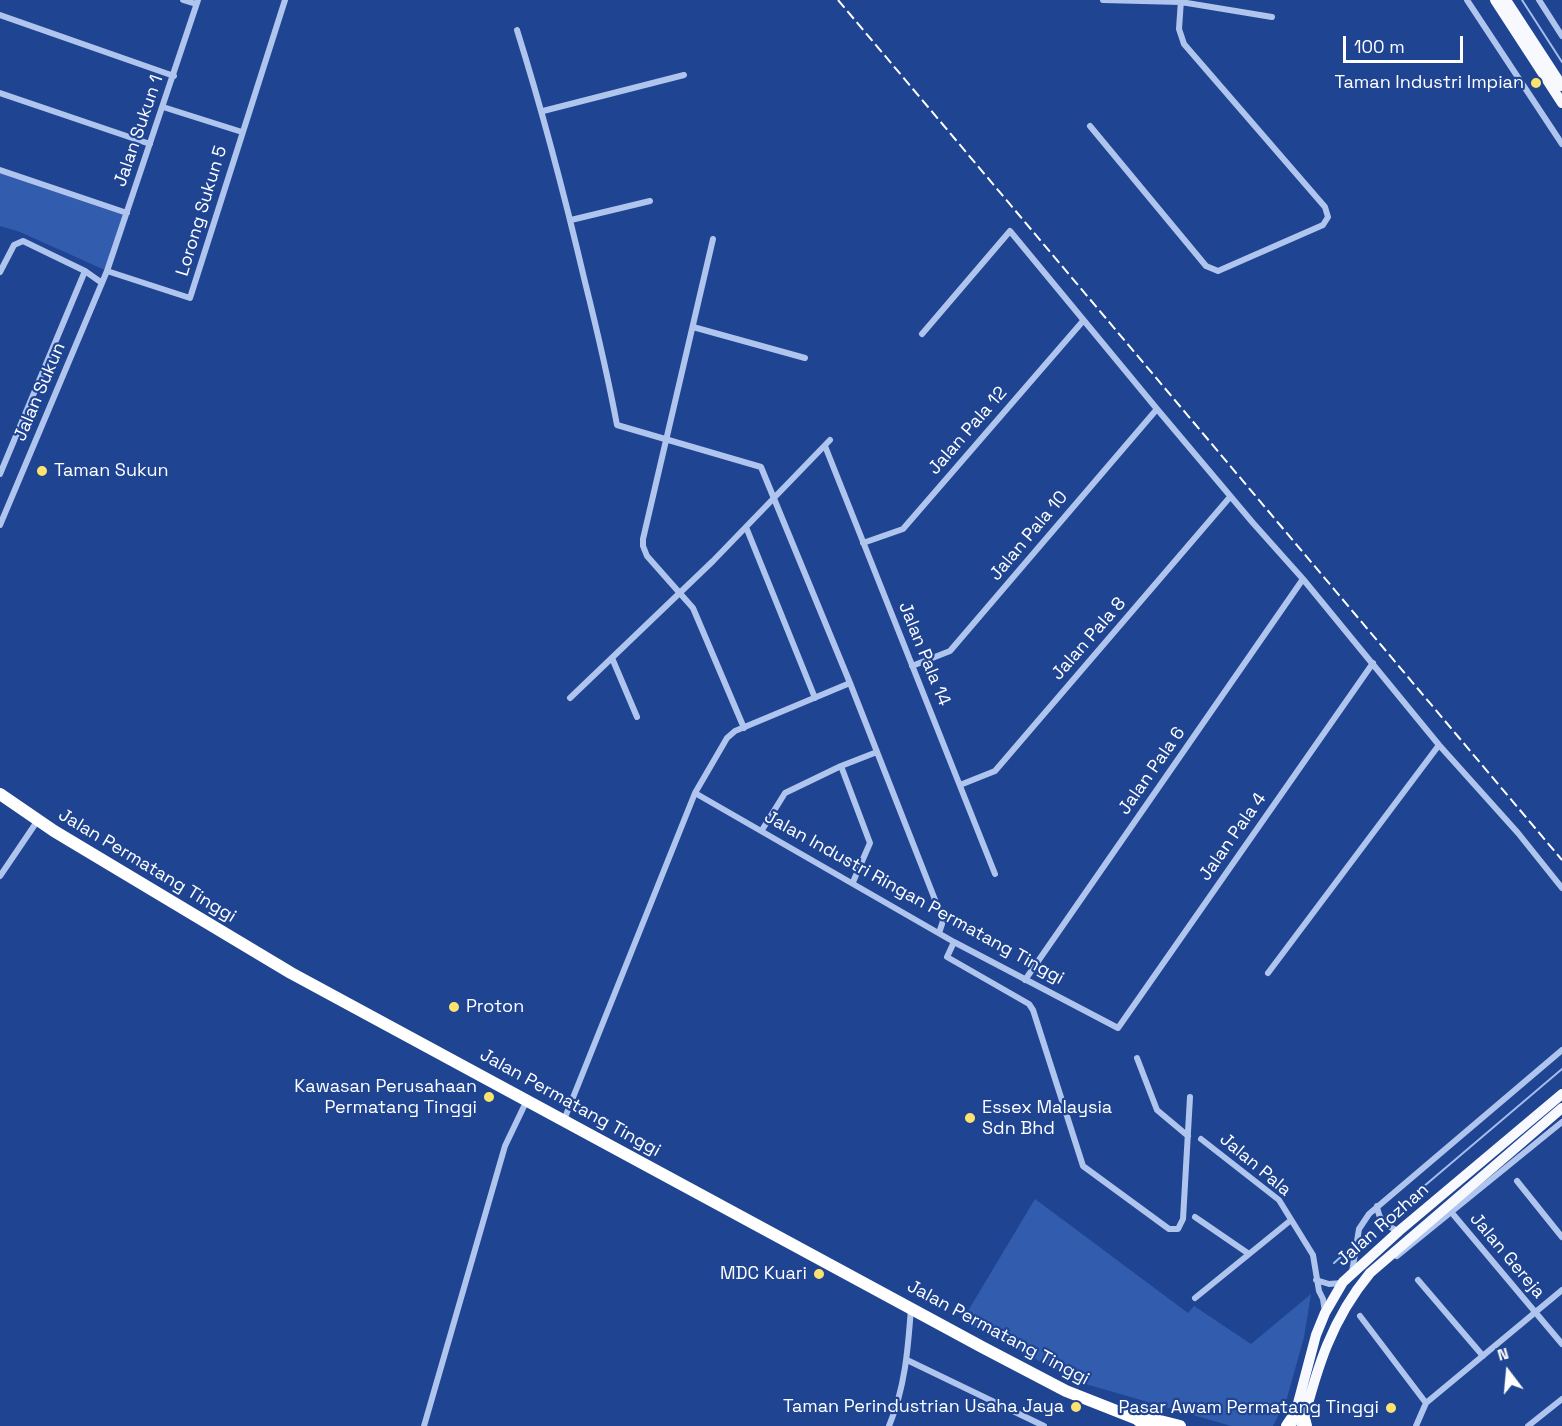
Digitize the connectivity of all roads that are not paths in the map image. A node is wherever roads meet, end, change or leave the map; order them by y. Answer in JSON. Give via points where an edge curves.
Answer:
{"nodes":[{"id":1,"x":183,"y":0,"type":"edge"},
{"id":2,"x":285,"y":0,"type":"edge"},
{"id":3,"x":1103,"y":0,"type":"edge"},
{"id":4,"x":1467,"y":0,"type":"edge"},
{"id":5,"x":1539,"y":0,"type":"edge"},
{"id":6,"x":1181,"y":1,"type":"edge"},
{"id":7,"x":1501,"y":1,"type":"edge"},
{"id":8,"x":197,"y":2,"type":"edge"},
{"id":9,"x":0,"y":15,"type":"edge"},
{"id":10,"x":1272,"y":17,"type":"dead end"},
{"id":11,"x":517,"y":30,"type":"dead end"},
{"id":12,"x":1562,"y":36,"type":"edge"},
{"id":13,"x":684,"y":75,"type":"dead end"},
{"id":14,"x":174,"y":76,"type":"junction"},
{"id":15,"x":1562,"y":86,"type":"edge"},
{"id":16,"x":0,"y":93,"type":"edge"},
{"id":17,"x":1562,"y":103,"type":"edge"},
{"id":18,"x":163,"y":107,"type":"junction"},
{"id":19,"x":543,"y":111,"type":"junction"},
{"id":20,"x":1090,"y":126,"type":"dead end"},
{"id":21,"x":242,"y":132,"type":"junction"},
{"id":22,"x":150,"y":144,"type":"junction"},
{"id":23,"x":1562,"y":144,"type":"edge"},
{"id":24,"x":0,"y":170,"type":"edge"},
{"id":25,"x":650,"y":201,"type":"dead end"},
{"id":26,"x":127,"y":213,"type":"junction"},
{"id":27,"x":571,"y":220,"type":"junction"},
{"id":28,"x":713,"y":239,"type":"dead end"},
{"id":29,"x":85,"y":271,"type":"junction"},
{"id":30,"x":107,"y":271,"type":"junction"},
{"id":31,"x":0,"y":272,"type":"edge"},
{"id":32,"x":102,"y":283,"type":"junction"},
{"id":33,"x":1083,"y":321,"type":"junction"},
{"id":34,"x":693,"y":327,"type":"junction"},
{"id":35,"x":922,"y":334,"type":"dead end"},
{"id":36,"x":805,"y":358,"type":"dead end"},
{"id":37,"x":1157,"y":409,"type":"junction"},
{"id":38,"x":667,"y":439,"type":"junction"},
{"id":39,"x":830,"y":440,"type":"dead end"},
{"id":40,"x":825,"y":446,"type":"junction"},
{"id":41,"x":0,"y":474,"type":"edge"},
{"id":42,"x":1230,"y":497,"type":"junction"},
{"id":43,"x":775,"y":498,"type":"junction"},
{"id":44,"x":0,"y":525,"type":"edge"},
{"id":45,"x":746,"y":527,"type":"junction"},
{"id":46,"x":863,"y":543,"type":"junction"},
{"id":47,"x":1303,"y":579,"type":"junction"},
{"id":48,"x":680,"y":593,"type":"junction"},
{"id":49,"x":612,"y":658,"type":"junction"},
{"id":50,"x":1373,"y":663,"type":"junction"},
{"id":51,"x":912,"y":666,"type":"junction"},
{"id":52,"x":850,"y":683,"type":"junction"},
{"id":53,"x":570,"y":698,"type":"dead end"},
{"id":54,"x":814,"y":698,"type":"junction"},
{"id":55,"x":637,"y":717,"type":"dead end"},
{"id":56,"x":744,"y":728,"type":"junction"},
{"id":57,"x":1440,"y":745,"type":"junction"},
{"id":58,"x":877,"y":752,"type":"junction"},
{"id":59,"x":841,"y":766,"type":"junction"},
{"id":60,"x":960,"y":785,"type":"junction"},
{"id":61,"x":695,"y":793,"type":"junction"},
{"id":62,"x":0,"y":794,"type":"edge"},
{"id":63,"x":38,"y":820,"type":"junction"},
{"id":64,"x":762,"y":830,"type":"junction"},
{"id":65,"x":995,"y":873,"type":"dead end"},
{"id":66,"x":0,"y":876,"type":"edge"},
{"id":67,"x":853,"y":882,"type":"junction"},
{"id":68,"x":1562,"y":888,"type":"edge"},
{"id":69,"x":939,"y":933,"type":"junction"},
{"id":70,"x":954,"y":942,"type":"junction"},
{"id":71,"x":1268,"y":973,"type":"dead end"},
{"id":72,"x":1024,"y":980,"type":"junction"},
{"id":73,"x":1118,"y":1028,"type":"joint"},
{"id":74,"x":1562,"y":1050,"type":"edge"},
{"id":75,"x":1137,"y":1058,"type":"dead end"},
{"id":76,"x":1562,"y":1094,"type":"edge"},
{"id":77,"x":1191,"y":1097,"type":"dead end"},
{"id":78,"x":527,"y":1100,"type":"junction"},
{"id":79,"x":1562,"y":1108,"type":"edge"},
{"id":80,"x":563,"y":1120,"type":"junction"},
{"id":81,"x":1562,"y":1122,"type":"edge"},
{"id":82,"x":1188,"y":1136,"type":"junction"},
{"id":83,"x":1201,"y":1139,"type":"dead end"},
{"id":84,"x":1470,"y":1178,"type":"junction"},
{"id":85,"x":1517,"y":1181,"type":"dead end"},
{"id":86,"x":1377,"y":1206,"type":"junction"},
{"id":87,"x":1452,"y":1214,"type":"junction"},
{"id":88,"x":1195,"y":1217,"type":"dead end"},
{"id":89,"x":1291,"y":1220,"type":"junction"},
{"id":90,"x":1398,"y":1231,"type":"junction"},
{"id":91,"x":1562,"y":1237,"type":"edge"},
{"id":92,"x":1249,"y":1254,"type":"junction"},
{"id":93,"x":1352,"y":1272,"type":"junction"},
{"id":94,"x":1316,"y":1280,"type":"junction"},
{"id":95,"x":1418,"y":1280,"type":"dead end"},
{"id":96,"x":1343,"y":1282,"type":"junction"},
{"id":97,"x":1562,"y":1290,"type":"edge"},
{"id":98,"x":1353,"y":1293,"type":"junction"},
{"id":99,"x":1195,"y":1298,"type":"dead end"},
{"id":100,"x":911,"y":1308,"type":"junction"},
{"id":101,"x":1325,"y":1312,"type":"junction"},
{"id":102,"x":1535,"y":1313,"type":"junction"},
{"id":103,"x":1360,"y":1316,"type":"dead end"},
{"id":104,"x":1562,"y":1344,"type":"edge"},
{"id":105,"x":1483,"y":1356,"type":"junction"},
{"id":106,"x":908,"y":1360,"type":"junction"},
{"id":107,"x":1562,"y":1399,"type":"edge"},
{"id":108,"x":1426,"y":1403,"type":"junction"},
{"id":109,"x":1300,"y":1422,"type":"edge"},
{"id":110,"x":1141,"y":1423,"type":"edge"},
{"id":111,"x":424,"y":1426,"type":"edge"},
{"id":112,"x":889,"y":1426,"type":"edge"},
{"id":113,"x":1044,"y":1426,"type":"edge"},
{"id":114,"x":1180,"y":1426,"type":"edge"},
{"id":115,"x":1287,"y":1426,"type":"edge"},
{"id":116,"x":1416,"y":1426,"type":"edge"},
{"id":117,"x":1528,"y":1426,"type":"edge"}],
"edges":[{"from":1,"to":8,"type":"street"},
{"from":2,"to":21,"type":"street","name":"Lorong Sukun 5"},
{"from":3,"to":6,"type":"street"},
{"from":4,"to":23,"type":"street"},
{"from":5,"to":12,"type":"street"},
{"from":6,"to":10,"type":"street"},
{"from":6,"to":20,"type":"street","via":[[1179,29],[1184,44],[1325,207],[1328,217],[1323,225],[1218,271],[1206,266]]},
{"from":7,"to":15,"type":"main road"},
{"from":7,"to":17,"type":"main road"},
{"from":8,"to":14,"type":"street","name":"Jalan Sukun 1"},
{"from":9,"to":14,"type":"street"},
{"from":11,"to":19,"type":"street"},
{"from":13,"to":19,"type":"street"},
{"from":14,"to":18,"type":"street","name":"Jalan Sukun 1"},
{"from":16,"to":22,"type":"street"},
{"from":18,"to":21,"type":"street","name":"Lorong Sukun 5"},
{"from":18,"to":22,"type":"street","name":"Jalan Sukun 1"},
{"from":19,"to":27,"type":"street"},
{"from":21,"to":30,"type":"street","name":"Lorong Sukun 5","via":[[190,298]]},
{"from":22,"to":26,"type":"street","name":"Jalan Sukun 1"},
{"from":24,"to":26,"type":"street"},
{"from":25,"to":27,"type":"street"},
{"from":26,"to":30,"type":"street","name":"Jalan Sukun 1"},
{"from":27,"to":38,"type":"street","via":[[617,425]]},
{"from":28,"to":34,"type":"street"},
{"from":29,"to":31,"type":"street","via":[[23,241],[14,245]]},
{"from":29,"to":32,"type":"street"},
{"from":29,"to":41,"type":"street"},
{"from":30,"to":32,"type":"street","name":"Jalan Sukun"},
{"from":32,"to":44,"type":"street","name":"Jalan Sukun"},
{"from":33,"to":35,"type":"street","via":[[1010,231]]},
{"from":33,"to":37,"type":"street"},
{"from":33,"to":46,"type":"street","name":"Jalan Pala 12","via":[[903,529]]},
{"from":34,"to":36,"type":"street"},
{"from":34,"to":38,"type":"street"},
{"from":37,"to":42,"type":"street"},
{"from":37,"to":51,"type":"street","name":"Jalan Pala 10","via":[[950,651]]},
{"from":38,"to":43,"type":"street","via":[[761,468]]},
{"from":38,"to":48,"type":"street","via":[[643,546],[647,556]]},
{"from":39,"to":40,"type":"street"},
{"from":40,"to":43,"type":"street"},
{"from":40,"to":46,"type":"street","name":"Jalan Pala 14"},
{"from":42,"to":47,"type":"street"},
{"from":42,"to":60,"type":"street","name":"Jalan Pala 8","via":[[995,771]]},
{"from":43,"to":45,"type":"street"},
{"from":43,"to":52,"type":"street"},
{"from":45,"to":48,"type":"street"},
{"from":45,"to":54,"type":"street"},
{"from":46,"to":51,"type":"street","name":"Jalan Pala 14"},
{"from":47,"to":50,"type":"street"},
{"from":47,"to":72,"type":"street","name":"Jalan Pala 6"},
{"from":48,"to":49,"type":"street"},
{"from":48,"to":56,"type":"street","via":[[693,608]]},
{"from":49,"to":53,"type":"street"},
{"from":49,"to":55,"type":"street"},
{"from":50,"to":57,"type":"street"},
{"from":50,"to":73,"type":"street","name":"Jalan Pala 4"},
{"from":51,"to":60,"type":"street","name":"Jalan Pala 14"},
{"from":52,"to":54,"type":"street"},
{"from":52,"to":58,"type":"street"},
{"from":54,"to":56,"type":"street"},
{"from":56,"to":61,"type":"street","via":[[727,738]]},
{"from":57,"to":68,"type":"street"},
{"from":57,"to":71,"type":"street"},
{"from":58,"to":59,"type":"street"},
{"from":58,"to":69,"type":"street","via":[[942,915]]},
{"from":59,"to":64,"type":"street","via":[[785,793]]},
{"from":59,"to":67,"type":"street","via":[[870,843]]},
{"from":60,"to":65,"type":"street","name":"Jalan Pala 14"},
{"from":61,"to":64,"type":"street","name":"Jalan Industri Ringan Permatang Tinggi"},
{"from":61,"to":80,"type":"street"},
{"from":62,"to":63,"type":"highway","name":"Jalan Permatang Tinggi"},
{"from":63,"to":66,"type":"street"},
{"from":63,"to":78,"type":"highway","name":"Jalan Permatang Tinggi","via":[[291,973]]},
{"from":64,"to":67,"type":"street","name":"Jalan Industri Ringan Permatang Tinggi"},
{"from":67,"to":69,"type":"street","name":"Jalan Industri Ringan Permatang Tinggi"},
{"from":69,"to":70,"type":"street","name":"Jalan Industri Ringan Permatang Tinggi"},
{"from":70,"to":72,"type":"street","name":"Jalan Industri Ringan Permatang Tinggi"},
{"from":70,"to":82,"type":"street","via":[[947,957],[1029,1004],[1033,1010],[1083,1166],[1169,1229],[1178,1229],[1183,1219]]},
{"from":72,"to":73,"type":"street","name":"Jalan Industri Ringan Permatang Tinggi"},
{"from":74,"to":86,"type":"street"},
{"from":75,"to":82,"type":"street","via":[[1157,1110]]},
{"from":76,"to":84,"type":"main road","name":"Jalan Rozhan"},
{"from":77,"to":82,"type":"street"},
{"from":78,"to":80,"type":"highway","name":"Jalan Permatang Tinggi"},
{"from":78,"to":111,"type":"street","via":[[505,1146]]},
{"from":79,"to":84,"type":"main road","name":"Jalan Rozhan"},
{"from":80,"to":100,"type":"highway","name":"Jalan Permatang Tinggi"},
{"from":81,"to":87,"type":"street"},
{"from":83,"to":89,"type":"street","name":"Jalan Pala","via":[[1279,1200]]},
{"from":84,"to":90,"type":"main road","name":"Jalan Rozhan"},
{"from":84,"to":98,"type":"main road","name":"Jalan Rozhan"},
{"from":85,"to":91,"type":"street"},
{"from":86,"to":90,"type":"street","via":[[1380,1220]]},
{"from":86,"to":93,"type":"street","via":[[1359,1229]]},
{"from":87,"to":98,"type":"street"},
{"from":87,"to":102,"type":"street","name":"Jalan Gereja"},
{"from":88,"to":92,"type":"street"},
{"from":89,"to":92,"type":"street"},
{"from":89,"to":94,"type":"street","name":"Jalan Pala","via":[[1313,1255]]},
{"from":90,"to":93,"type":"main road","name":"Jalan Rozhan"},
{"from":92,"to":99,"type":"street"},
{"from":93,"to":96,"type":"main road","name":"Jalan Rozhan"},
{"from":94,"to":96,"type":"street","via":[[1329,1284]]},
{"from":94,"to":101,"type":"street","name":"Jalan Pala"},
{"from":95,"to":105,"type":"street"},
{"from":96,"to":101,"type":"main road","name":"Jalan Rozhan"},
{"from":97,"to":102,"type":"street"},
{"from":98,"to":109,"type":"main road","name":"Jalan Rozhan","via":[[1339,1316]]},
{"from":100,"to":106,"type":"street"},
{"from":100,"to":110,"type":"highway","name":"Jalan Permatang Tinggi","via":[[1066,1391]]},
{"from":101,"to":109,"type":"main road","name":"Jalan Rozhan","via":[[1316,1335]]},
{"from":102,"to":104,"type":"street","name":"Jalan Gereja"},
{"from":102,"to":105,"type":"street"},
{"from":103,"to":108,"type":"street"},
{"from":105,"to":108,"type":"street"},
{"from":106,"to":112,"type":"street"},
{"from":106,"to":113,"type":"street"},
{"from":107,"to":117,"type":"street"},
{"from":108,"to":116,"type":"street"},
{"from":109,"to":115,"type":"highway"},
{"from":110,"to":114,"type":"highway","name":"Jalan Permatang Tinggi","via":[[1156,1420]]}]}
